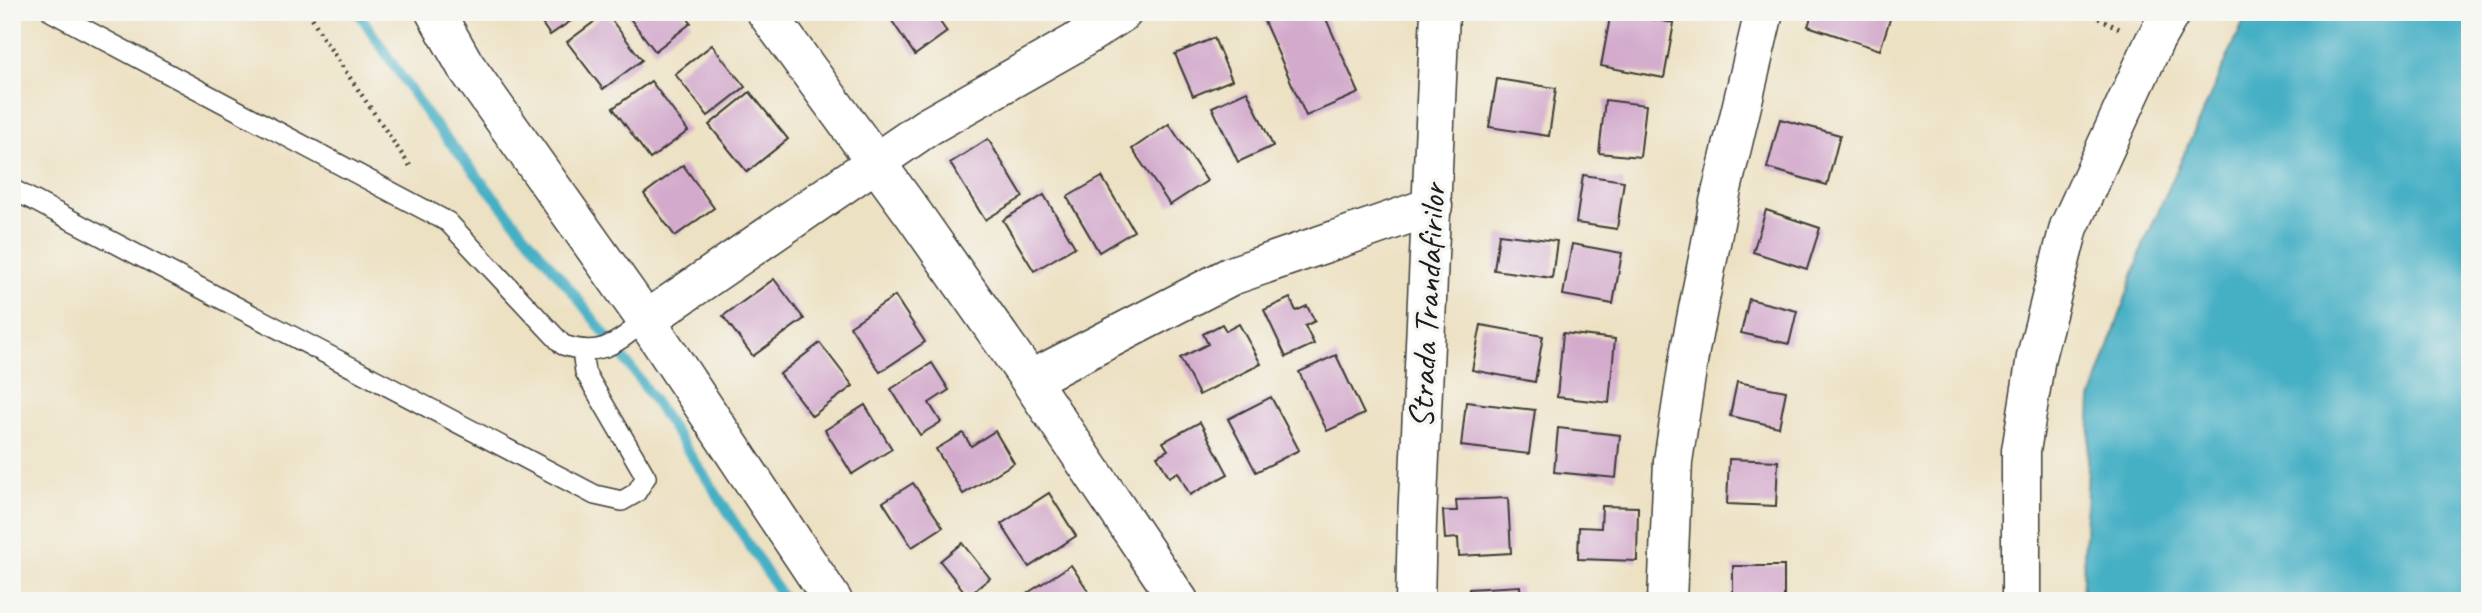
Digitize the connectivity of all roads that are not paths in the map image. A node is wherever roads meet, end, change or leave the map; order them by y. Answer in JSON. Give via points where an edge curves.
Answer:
{"nodes":[{"id":1,"x":52,"y":12,"type":"edge"},
{"id":2,"x":435,"y":12,"type":"edge"},
{"id":3,"x":766,"y":12,"type":"edge"},
{"id":4,"x":1440,"y":12,"type":"edge"},
{"id":5,"x":1764,"y":12,"type":"edge"},
{"id":6,"x":2171,"y":12,"type":"edge"},
{"id":7,"x":1116,"y":14,"type":"edge"},
{"id":8,"x":876,"y":162,"type":"junction"},
{"id":9,"x":12,"y":189,"type":"edge"},
{"id":10,"x":1433,"y":206,"type":"junction"},
{"id":11,"x":637,"y":327,"type":"junction"},
{"id":12,"x":591,"y":351,"type":"junction"},
{"id":13,"x":1030,"y":380,"type":"junction"},
{"id":14,"x":833,"y":601,"type":"edge"},
{"id":15,"x":1179,"y":601,"type":"edge"},
{"id":16,"x":1415,"y":601,"type":"edge"},
{"id":17,"x":1667,"y":601,"type":"edge"},
{"id":18,"x":2021,"y":601,"type":"edge"}],
"edges":[{"from":1,"to":12,"type":"lane","via":[[448,222],[563,345]]},
{"from":2,"to":11,"type":"street"},
{"from":3,"to":8,"type":"street"},
{"from":4,"to":10,"type":"street","name":"Strada Trandafirilor"},
{"from":5,"to":17,"type":"street","via":[[1690,350],[1673,461]]},
{"from":6,"to":18,"type":"street","via":[[2069,228],[2036,357],[2021,452]]},
{"from":7,"to":8,"type":"street"},
{"from":8,"to":11,"type":"street"},
{"from":8,"to":13,"type":"street"},
{"from":9,"to":12,"type":"lane","via":[[595,495],[622,501],[636,493],[646,477],[585,372]]},
{"from":10,"to":13,"type":"street","via":[[1231,276]]},
{"from":10,"to":16,"type":"street","name":"Strada Trandafirilor"},
{"from":11,"to":12,"type":"lane"},
{"from":11,"to":14,"type":"street"},
{"from":13,"to":15,"type":"street"}]}
